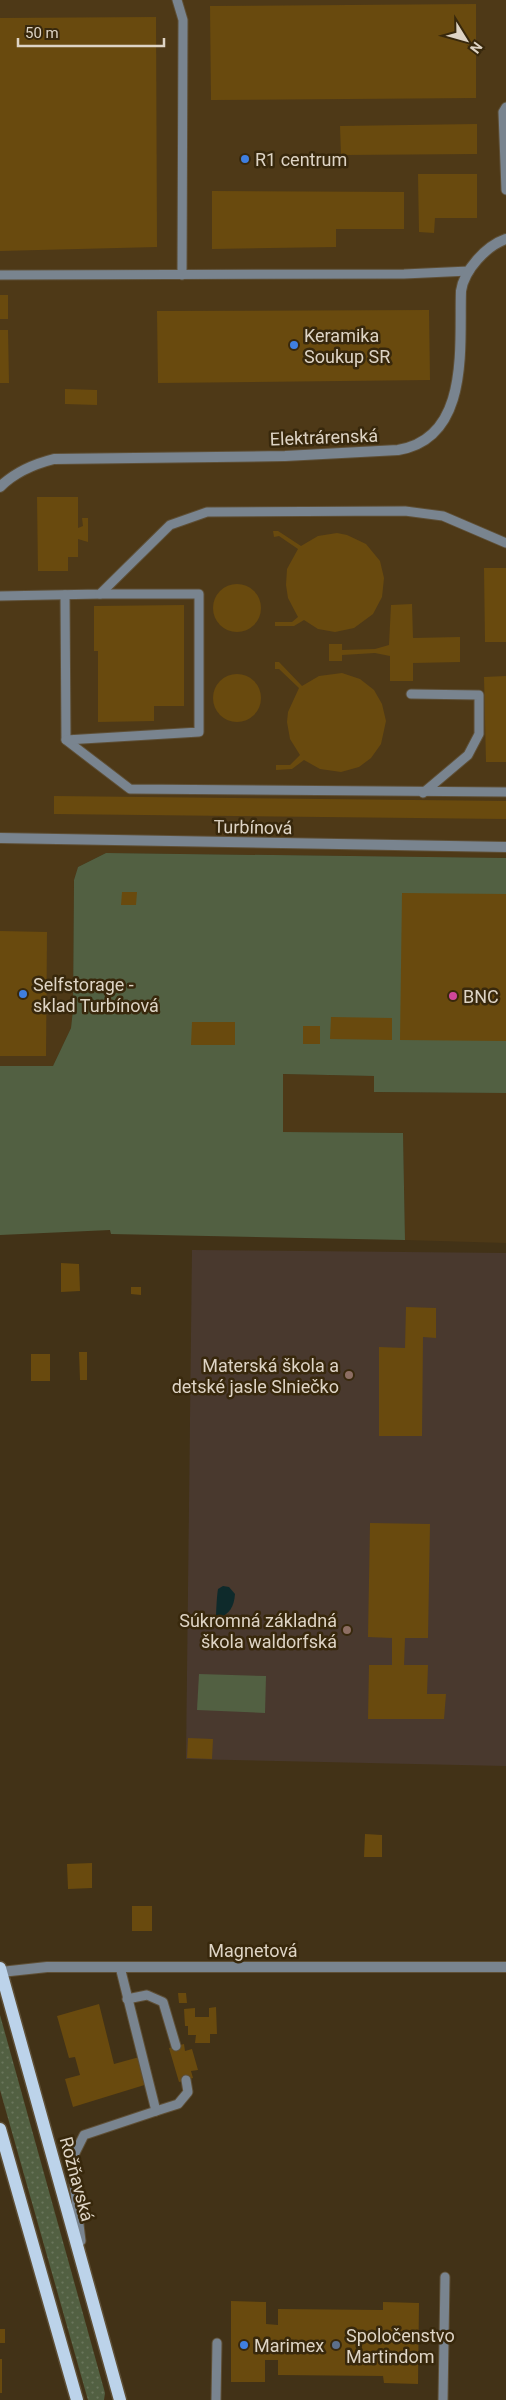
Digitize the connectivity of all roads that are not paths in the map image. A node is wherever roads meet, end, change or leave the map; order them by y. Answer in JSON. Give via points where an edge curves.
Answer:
{"nodes":[{"id":1,"x":177,"y":0,"type":"edge"},
{"id":2,"x":506,"y":107,"type":"edge"},
{"id":3,"x":506,"y":190,"type":"edge"},
{"id":4,"x":506,"y":239,"type":"edge"},
{"id":5,"x":469,"y":271,"type":"junction"},
{"id":6,"x":0,"y":275,"type":"edge"},
{"id":7,"x":182,"y":275,"type":"junction"},
{"id":8,"x":0,"y":487,"type":"edge"},
{"id":9,"x":506,"y":543,"type":"edge"},
{"id":10,"x":100,"y":594,"type":"junction"},
{"id":11,"x":65,"y":595,"type":"junction"},
{"id":12,"x":0,"y":596,"type":"edge"},
{"id":13,"x":411,"y":694,"type":"dead end"},
{"id":14,"x":66,"y":740,"type":"junction"},
{"id":15,"x":506,"y":792,"type":"edge"},
{"id":16,"x":423,"y":793,"type":"junction"},
{"id":17,"x":0,"y":838,"type":"edge"},
{"id":18,"x":506,"y":847,"type":"edge"},
{"id":19,"x":120,"y":1967,"type":"junction"},
{"id":20,"x":506,"y":1967,"type":"edge"},
{"id":21,"x":0,"y":1970,"type":"edge"},
{"id":22,"x":126,"y":1999,"type":"junction"},
{"id":23,"x":176,"y":2046,"type":"dead end"},
{"id":24,"x":186,"y":2080,"type":"dead end"},
{"id":25,"x":156,"y":2111,"type":"junction"},
{"id":26,"x":0,"y":2128,"type":"edge"},
{"id":27,"x":84,"y":2271,"type":"junction"},
{"id":28,"x":445,"y":2277,"type":"dead end"},
{"id":29,"x":217,"y":2343,"type":"dead end"},
{"id":30,"x":77,"y":2400,"type":"edge"},
{"id":31,"x":120,"y":2400,"type":"edge"},
{"id":32,"x":216,"y":2400,"type":"edge"},
{"id":33,"x":443,"y":2400,"type":"edge"}],
"edges":[{"from":1,"to":7,"type":"lane","via":[[184,20]]},
{"from":2,"to":3,"type":"lane","via":[[503,112]]},
{"from":4,"to":5,"type":"street","name":"Elektrárenská","via":[[486,252]]},
{"from":5,"to":7,"type":"lane"},
{"from":5,"to":8,"type":"street","name":"Elektrárenská","via":[[461,291],[454,399],[437,429],[412,447],[285,456],[54,459],[22,471]]},
{"from":6,"to":7,"type":"lane"},
{"from":9,"to":10,"type":"lane","via":[[442,516],[405,511],[207,512],[170,524]]},
{"from":10,"to":11,"type":"lane"},
{"from":10,"to":14,"type":"lane","via":[[199,594],[199,732]]},
{"from":11,"to":12,"type":"lane"},
{"from":11,"to":14,"type":"lane"},
{"from":13,"to":16,"type":"lane","via":[[478,695],[478,734],[468,755]]},
{"from":14,"to":16,"type":"lane","via":[[130,789]]},
{"from":15,"to":16,"type":"lane"},
{"from":17,"to":18,"type":"street","name":"Turbínová"},
{"from":19,"to":20,"type":"street","name":"Magnetová"},
{"from":19,"to":21,"type":"street","name":"Magnetová"},
{"from":19,"to":22,"type":"lane"},
{"from":21,"to":27,"type":"main road","name":"Rožňavská"},
{"from":22,"to":23,"type":"lane","via":[[147,1996],[163,2002]]},
{"from":22,"to":25,"type":"lane"},
{"from":24,"to":25,"type":"lane","via":[[188,2092],[178,2104]]},
{"from":25,"to":27,"type":"lane","via":[[84,2135],[75,2153],[72,2167]]},
{"from":26,"to":30,"type":"main road"},
{"from":27,"to":31,"type":"main road","name":"Rožňavská"},
{"from":28,"to":33,"type":"lane"},
{"from":29,"to":32,"type":"lane"}]}
